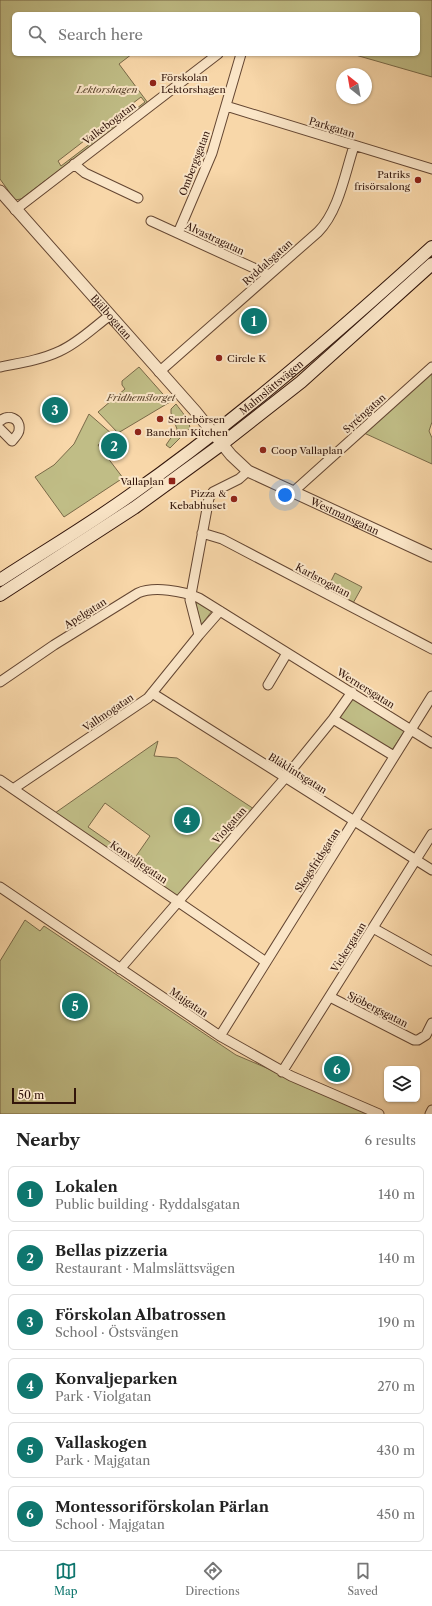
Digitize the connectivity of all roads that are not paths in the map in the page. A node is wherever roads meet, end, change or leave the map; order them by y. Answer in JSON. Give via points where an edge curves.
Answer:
{"nodes":[{"id":1,"x":215,"y":56,"type":"edge"},
{"id":2,"x":240,"y":56,"type":"edge"},
{"id":3,"x":226,"y":106,"type":"junction"},
{"id":4,"x":354,"y":146,"type":"junction"},
{"id":5,"x":74,"y":164,"type":"junction"},
{"id":6,"x":432,"y":169,"type":"edge"},
{"id":7,"x":0,"y":191,"type":"edge"},
{"id":8,"x":138,"y":198,"type":"dead end"},
{"id":9,"x":15,"y":210,"type":"junction"},
{"id":10,"x":151,"y":221,"type":"dead end"},
{"id":11,"x":178,"y":233,"type":"junction"},
{"id":12,"x":432,"y":247,"type":"edge"},
{"id":13,"x":432,"y":264,"type":"edge"},
{"id":14,"x":269,"y":275,"type":"junction"},
{"id":15,"x":109,"y":316,"type":"junction"},
{"id":16,"x":0,"y":367,"type":"edge"},
{"id":17,"x":432,"y":367,"type":"edge"},
{"id":18,"x":159,"y":372,"type":"junction"},
{"id":19,"x":0,"y":421,"type":"edge"},
{"id":20,"x":0,"y":429,"type":"edge"},
{"id":21,"x":212,"y":433,"type":"junction"},
{"id":22,"x":222,"y":444,"type":"junction"},
{"id":23,"x":248,"y":471,"type":"junction"},
{"id":24,"x":293,"y":492,"type":"junction"},
{"id":25,"x":202,"y":533,"type":"junction"},
{"id":26,"x":432,"y":556,"type":"edge"},
{"id":27,"x":0,"y":580,"type":"edge"},
{"id":28,"x":190,"y":594,"type":"junction"},
{"id":29,"x":0,"y":595,"type":"edge"},
{"id":30,"x":220,"y":611,"type":"junction"},
{"id":31,"x":199,"y":635,"type":"junction"},
{"id":32,"x":432,"y":649,"type":"edge"},
{"id":33,"x":287,"y":653,"type":"junction"},
{"id":34,"x":0,"y":682,"type":"edge"},
{"id":35,"x":268,"y":685,"type":"dead end"},
{"id":36,"x":352,"y":692,"type":"junction"},
{"id":37,"x":152,"y":693,"type":"junction"},
{"id":38,"x":432,"y":696,"type":"edge"},
{"id":39,"x":333,"y":719,"type":"junction"},
{"id":40,"x":411,"y":729,"type":"junction"},
{"id":41,"x":432,"y":743,"type":"edge"},
{"id":42,"x":394,"y":756,"type":"junction"},
{"id":43,"x":285,"y":778,"type":"junction"},
{"id":44,"x":0,"y":780,"type":"edge"},
{"id":45,"x":12,"y":789,"type":"junction"},
{"id":46,"x":354,"y":821,"type":"junction"},
{"id":47,"x":432,"y":834,"type":"edge"},
{"id":48,"x":416,"y":859,"type":"junction"},
{"id":49,"x":432,"y":870,"type":"edge"},
{"id":50,"x":0,"y":886,"type":"edge"},
{"id":51,"x":178,"y":902,"type":"junction"},
{"id":52,"x":373,"y":928,"type":"junction"},
{"id":53,"x":432,"y":961,"type":"edge"},
{"id":54,"x":266,"y":962,"type":"junction"},
{"id":55,"x":120,"y":969,"type":"junction"},
{"id":56,"x":330,"y":996,"type":"junction"},
{"id":57,"x":432,"y":1023,"type":"edge"},
{"id":58,"x":220,"y":1036,"type":"junction"},
{"id":59,"x":282,"y":1072,"type":"junction"},
{"id":60,"x":432,"y":1110,"type":"edge"},
{"id":61,"x":379,"y":1114,"type":"edge"},
{"id":62,"x":430,"y":1114,"type":"edge"}],
"edges":[{"from":1,"to":5,"type":"street","name":"Valkebogatan"},
{"from":2,"to":3,"type":"street","name":"Ombergsgatan"},
{"from":3,"to":4,"type":"street","name":"Parkgatan"},
{"from":3,"to":11,"type":"street","name":"Ombergsgatan","via":[[212,153]]},
{"from":4,"to":6,"type":"street","name":"Parkgatan"},
{"from":4,"to":14,"type":"street","name":"Ryddalsgatan","via":[[335,208],[329,219]]},
{"from":5,"to":8,"type":"street","via":[[85,173]]},
{"from":5,"to":9,"type":"street","name":"Valkebogatan"},
{"from":7,"to":9,"type":"street","name":"Bjälbogatan"},
{"from":9,"to":15,"type":"street","name":"Bjälbogatan"},
{"from":10,"to":11,"type":"street","name":"Alvastragatan"},
{"from":11,"to":14,"type":"street","name":"Alvastragatan"},
{"from":12,"to":21,"type":"main road","name":"Malmslättsvägen","via":[[307,358]]},
{"from":13,"to":22,"type":"main road","name":"Malmslättsvägen","via":[[300,382]]},
{"from":14,"to":18,"type":"street","name":"Ryddalsgatan"},
{"from":15,"to":16,"type":"street","via":[[60,351],[38,359]]},
{"from":15,"to":18,"type":"street","name":"Bjälbogatan"},
{"from":17,"to":24,"type":"street","name":"Syréngatan"},
{"from":18,"to":21,"type":"street","name":"Bjälbogatan"},
{"from":19,"to":20,"type":"street","via":[[12,417],[17,420],[20,428],[12,441]]},
{"from":21,"to":22,"type":"street","name":"Bjälbogatan"},
{"from":21,"to":27,"type":"main road","name":"Malmslättsvägen","via":[[130,496]]},
{"from":22,"to":23,"type":"street","name":"Westmansgatan"},
{"from":22,"to":29,"type":"main road","name":"Malmslättsvägen","via":[[134,508]]},
{"from":23,"to":24,"type":"street","name":"Westmansgatan"},
{"from":23,"to":25,"type":"street","via":[[239,479],[213,492],[207,505]]},
{"from":24,"to":26,"type":"street","name":"Westmansgatan"},
{"from":25,"to":28,"type":"street"},
{"from":25,"to":32,"type":"street","name":"Karlsrogatan","via":[[222,539]]},
{"from":28,"to":30,"type":"street","name":"Wernersgatan"},
{"from":28,"to":31,"type":"street"},
{"from":28,"to":34,"type":"street","name":"Apelgatan","via":[[152,589],[138,593]]},
{"from":30,"to":31,"type":"street","name":"Vallmogatan"},
{"from":30,"to":33,"type":"street","name":"Wernersgatan"},
{"from":31,"to":37,"type":"street","name":"Vallmogatan"},
{"from":33,"to":35,"type":"street"},
{"from":33,"to":36,"type":"street","name":"Wernersgatan"},
{"from":36,"to":39,"type":"street","name":"Violgatan"},
{"from":36,"to":40,"type":"street","name":"Wernersgatan"},
{"from":37,"to":43,"type":"street","name":"Blåklintsgatan"},
{"from":37,"to":45,"type":"street","name":"Vallmogatan"},
{"from":38,"to":40,"type":"street","name":"Skogsfridsgatan"},
{"from":39,"to":42,"type":"street"},
{"from":39,"to":43,"type":"street","name":"Violgatan"},
{"from":40,"to":41,"type":"street","name":"Wernersgatan"},
{"from":40,"to":42,"type":"street","name":"Skogsfridsgatan"},
{"from":42,"to":46,"type":"street","name":"Skogsfridsgatan"},
{"from":43,"to":46,"type":"street","name":"Blåklintsgatan"},
{"from":43,"to":51,"type":"street","name":"Violgatan"},
{"from":44,"to":45,"type":"street","name":"Konvaljegatan"},
{"from":45,"to":51,"type":"street","name":"Konvaljegatan"},
{"from":46,"to":48,"type":"street","name":"Blåklintsgatan"},
{"from":46,"to":54,"type":"street","name":"Skogsfridsgatan"},
{"from":47,"to":48,"type":"street","name":"Vickergatan"},
{"from":48,"to":49,"type":"street","name":"Blåklintsgatan"},
{"from":48,"to":52,"type":"street","name":"Vickergatan"},
{"from":50,"to":55,"type":"street","name":"Majgatan"},
{"from":51,"to":54,"type":"street","name":"Konvaljegatan"},
{"from":51,"to":55,"type":"street","name":"Violgatan"},
{"from":52,"to":53,"type":"street"},
{"from":52,"to":56,"type":"street","name":"Vickergatan"},
{"from":54,"to":58,"type":"street","name":"Skogsfridsgatan"},
{"from":55,"to":58,"type":"street","name":"Majgatan"},
{"from":56,"to":57,"type":"street","name":"Sjöbergsgatan","via":[[414,1040],[422,1038]]},
{"from":56,"to":59,"type":"street","name":"Vickergatan"},
{"from":58,"to":59,"type":"street","name":"Majgatan"},
{"from":59,"to":61,"type":"street","name":"Majgatan"},
{"from":60,"to":62,"type":"street"}]}
